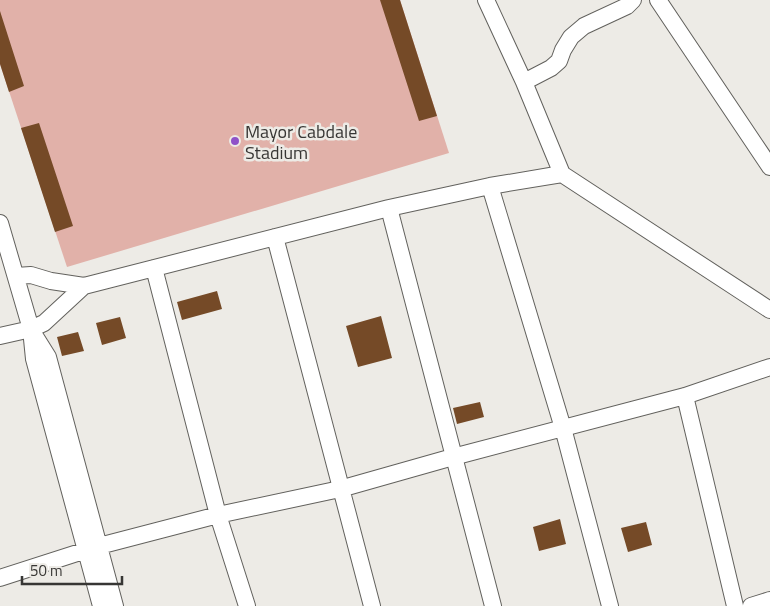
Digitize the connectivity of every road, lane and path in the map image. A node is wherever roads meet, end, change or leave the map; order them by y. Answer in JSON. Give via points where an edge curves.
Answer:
{"nodes":[{"id":1,"x":486,"y":0,"type":"edge"},
{"id":2,"x":633,"y":0,"type":"edge"},
{"id":3,"x":658,"y":0,"type":"edge"},
{"id":4,"x":524,"y":82,"type":"junction"},
{"id":5,"x":770,"y":167,"type":"edge"},
{"id":6,"x":562,"y":174,"type":"junction"},
{"id":7,"x":490,"y":186,"type":"junction"},
{"id":8,"x":389,"y":208,"type":"junction"},
{"id":9,"x":0,"y":223,"type":"edge"},
{"id":10,"x":275,"y":237,"type":"junction"},
{"id":11,"x":154,"y":268,"type":"junction"},
{"id":12,"x":16,"y":276,"type":"junction"},
{"id":13,"x":84,"y":286,"type":"junction"},
{"id":14,"x":770,"y":310,"type":"edge"},
{"id":15,"x":30,"y":328,"type":"junction"},
{"id":16,"x":0,"y":336,"type":"edge"},
{"id":17,"x":770,"y":367,"type":"edge"},
{"id":18,"x":685,"y":396,"type":"junction"},
{"id":19,"x":563,"y":428,"type":"junction"},
{"id":20,"x":453,"y":457,"type":"junction"},
{"id":21,"x":340,"y":489,"type":"junction"},
{"id":22,"x":218,"y":515,"type":"junction"},
{"id":23,"x":93,"y":548,"type":"junction"},
{"id":24,"x":0,"y":578,"type":"edge"},
{"id":25,"x":770,"y":600,"type":"edge"},
{"id":26,"x":101,"y":606,"type":"edge"},
{"id":27,"x":115,"y":606,"type":"edge"},
{"id":28,"x":247,"y":606,"type":"edge"},
{"id":29,"x":372,"y":606,"type":"edge"},
{"id":30,"x":493,"y":606,"type":"edge"},
{"id":31,"x":610,"y":606,"type":"edge"},
{"id":32,"x":735,"y":606,"type":"edge"},
{"id":33,"x":750,"y":606,"type":"edge"}],
"edges":[{"from":1,"to":4,"type":"street"},
{"from":2,"to":4,"type":"street","via":[[584,26],[571,37],[560,61]]},
{"from":3,"to":5,"type":"street"},
{"from":4,"to":6,"type":"street"},
{"from":6,"to":7,"type":"street"},
{"from":6,"to":14,"type":"street"},
{"from":7,"to":8,"type":"street"},
{"from":7,"to":19,"type":"street"},
{"from":8,"to":10,"type":"street"},
{"from":8,"to":20,"type":"street"},
{"from":9,"to":12,"type":"street"},
{"from":10,"to":11,"type":"street"},
{"from":10,"to":21,"type":"street"},
{"from":11,"to":13,"type":"street"},
{"from":11,"to":22,"type":"street"},
{"from":12,"to":13,"type":"street","via":[[31,275]]},
{"from":12,"to":15,"type":"street"},
{"from":13,"to":15,"type":"street","via":[[44,322]]},
{"from":15,"to":16,"type":"street"},
{"from":15,"to":23,"type":"street","via":[[34,359]]},
{"from":17,"to":18,"type":"street"},
{"from":18,"to":19,"type":"street"},
{"from":18,"to":32,"type":"street"},
{"from":19,"to":20,"type":"street"},
{"from":19,"to":31,"type":"street"},
{"from":20,"to":21,"type":"street"},
{"from":20,"to":30,"type":"street"},
{"from":21,"to":22,"type":"street"},
{"from":21,"to":29,"type":"street"},
{"from":22,"to":23,"type":"street"},
{"from":22,"to":28,"type":"street"},
{"from":23,"to":24,"type":"street"},
{"from":23,"to":26,"type":"street"},
{"from":23,"to":27,"type":"street"},
{"from":25,"to":33,"type":"street"}]}
